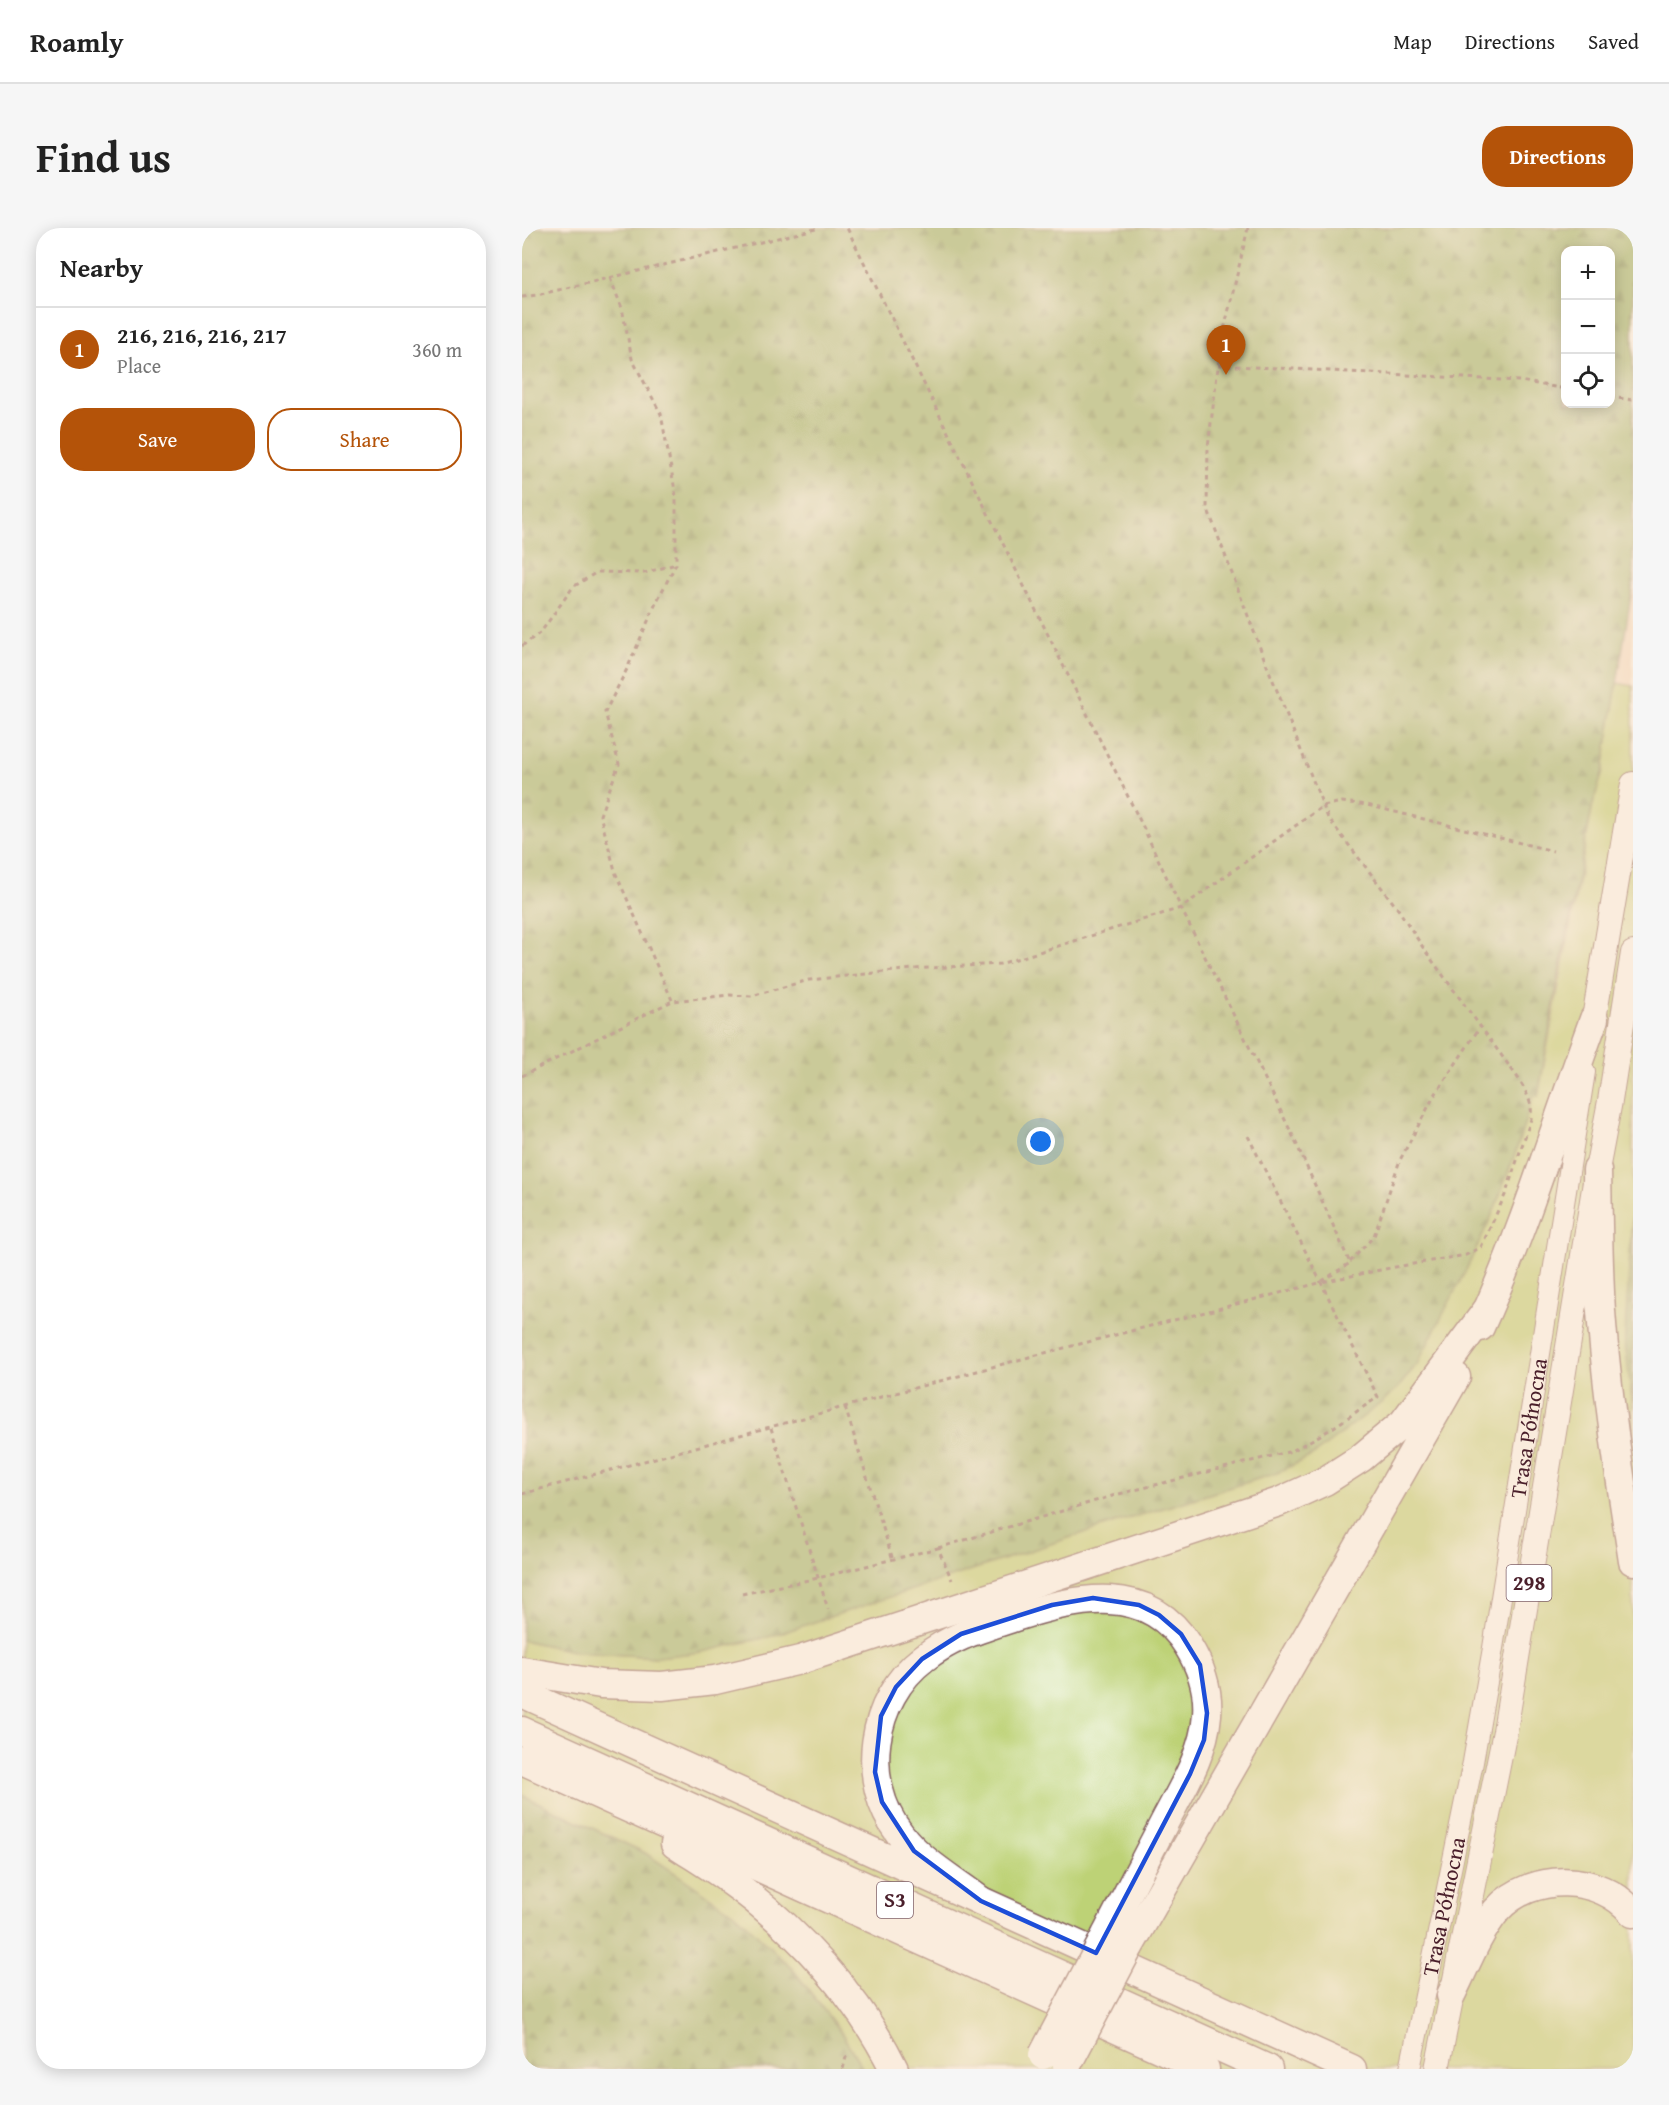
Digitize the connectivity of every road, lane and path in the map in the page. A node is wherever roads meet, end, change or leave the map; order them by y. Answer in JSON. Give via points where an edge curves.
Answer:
{"nodes":[{"id":1,"x":820,"y":228,"type":"edge"},
{"id":2,"x":847,"y":228,"type":"edge"},
{"id":3,"x":1248,"y":228,"type":"edge"},
{"id":4,"x":610,"y":278,"type":"junction"},
{"id":5,"x":522,"y":297,"type":"edge"},
{"id":6,"x":1218,"y":364,"type":"junction"},
{"id":7,"x":1561,"y":388,"type":"edge"},
{"id":8,"x":1615,"y":398,"type":"edge"},
{"id":9,"x":1633,"y":400,"type":"edge"},
{"id":10,"x":676,"y":564,"type":"junction"},
{"id":11,"x":522,"y":646,"type":"edge"},
{"id":12,"x":1633,"y":784,"type":"edge"},
{"id":13,"x":1323,"y":806,"type":"junction"},
{"id":14,"x":1553,"y":851,"type":"dead end"},
{"id":15,"x":1180,"y":908,"type":"junction"},
{"id":16,"x":1633,"y":953,"type":"edge"},
{"id":17,"x":672,"y":1001,"type":"junction"},
{"id":18,"x":1594,"y":1019,"type":"junction"},
{"id":19,"x":1480,"y":1027,"type":"junction"},
{"id":20,"x":522,"y":1076,"type":"edge"},
{"id":21,"x":1248,"y":1136,"type":"dead end"},
{"id":22,"x":1597,"y":1170,"type":"junction"},
{"id":23,"x":1350,"y":1263,"type":"junction"},
{"id":24,"x":1319,"y":1283,"type":"junction"},
{"id":25,"x":1487,"y":1310,"type":"junction"},
{"id":26,"x":845,"y":1407,"type":"junction"},
{"id":27,"x":771,"y":1427,"type":"junction"},
{"id":28,"x":522,"y":1494,"type":"edge"},
{"id":29,"x":938,"y":1548,"type":"junction"},
{"id":30,"x":892,"y":1560,"type":"junction"},
{"id":31,"x":1633,"y":1561,"type":"edge"},
{"id":32,"x":818,"y":1578,"type":"junction"},
{"id":33,"x":952,"y":1580,"type":"dead end"},
{"id":34,"x":742,"y":1594,"type":"dead end"},
{"id":35,"x":828,"y":1609,"type":"dead end"},
{"id":36,"x":522,"y":1671,"type":"edge"},
{"id":37,"x":522,"y":1693,"type":"edge"},
{"id":38,"x":522,"y":1731,"type":"edge"},
{"id":39,"x":522,"y":1760,"type":"edge"},
{"id":40,"x":601,"y":1796,"type":"junction"},
{"id":41,"x":981,"y":1901,"type":"junction"},
{"id":42,"x":1633,"y":1912,"type":"edge"},
{"id":43,"x":1118,"y":1941,"type":"junction"},
{"id":44,"x":1451,"y":1995,"type":"junction"},
{"id":45,"x":847,"y":2053,"type":"dead end"},
{"id":46,"x":1053,"y":2065,"type":"edge"},
{"id":47,"x":843,"y":2069,"type":"edge"},
{"id":48,"x":894,"y":2069,"type":"edge"},
{"id":49,"x":1205,"y":2069,"type":"edge"},
{"id":50,"x":1268,"y":2069,"type":"edge"},
{"id":51,"x":1352,"y":2069,"type":"edge"},
{"id":52,"x":1410,"y":2069,"type":"edge"},
{"id":53,"x":1437,"y":2069,"type":"edge"}],
"edges":[{"from":1,"to":4,"type":"path"},
{"from":2,"to":15,"type":"path"},
{"from":3,"to":6,"type":"path"},
{"from":4,"to":5,"type":"path"},
{"from":4,"to":10,"type":"path","via":[[622,308],[632,359],[661,414],[676,496]]},
{"from":6,"to":7,"type":"path","via":[[1520,381]]},
{"from":6,"to":13,"type":"path","via":[[1208,447],[1207,507]]},
{"from":8,"to":9,"type":"path"},
{"from":10,"to":11,"type":"path","via":[[644,573],[597,572],[573,587],[541,632]]},
{"from":10,"to":17,"type":"path","via":[[605,712],[619,764],[600,815],[616,874]]},
{"from":12,"to":18,"type":"main road","name":"Trasa Północna"},
{"from":13,"to":14,"type":"path","via":[[1342,802],[1367,806]]},
{"from":13,"to":15,"type":"path"},
{"from":13,"to":19,"type":"path"},
{"from":15,"to":17,"type":"path","via":[[1000,964],[809,980],[751,996]]},
{"from":15,"to":23,"type":"path","via":[[1292,1134]]},
{"from":16,"to":22,"type":"main road","name":"Trasa Północna","number":"298"},
{"from":17,"to":20,"type":"path"},
{"from":18,"to":25,"type":"highway","via":[[1537,1187]]},
{"from":18,"to":52,"type":"street","name":"Trasa Północna","via":[[1491,1660]]},
{"from":19,"to":23,"type":"path","via":[[1433,1098],[1400,1160],[1374,1236]]},
{"from":19,"to":24,"type":"path","via":[[1518,1078],[1532,1107],[1506,1193],[1481,1248],[1466,1255]]},
{"from":21,"to":24,"type":"path"},
{"from":22,"to":31,"type":"highway","via":[[1606,1369]]},
{"from":22,"to":44,"type":"main road","name":"Trasa Północna","number":"298","via":[[1505,1731]]},
{"from":23,"to":24,"type":"path"},
{"from":24,"to":26,"type":"path"},
{"from":24,"to":29,"type":"path","via":[[1378,1397],[1292,1450],[1119,1494]]},
{"from":25,"to":36,"type":"highway","via":[[1403,1423],[1361,1458],[1325,1481],[1279,1502],[800,1660],[715,1680],[662,1686],[601,1684]]},
{"from":25,"to":43,"type":"highway","via":[[1423,1437]]},
{"from":26,"to":27,"type":"path"},
{"from":26,"to":30,"type":"path"},
{"from":27,"to":28,"type":"path"},
{"from":27,"to":32,"type":"path"},
{"from":29,"to":30,"type":"path"},
{"from":29,"to":33,"type":"path"},
{"from":30,"to":32,"type":"path"},
{"from":32,"to":34,"type":"path"},
{"from":32,"to":35,"type":"path"},
{"from":37,"to":41,"type":"highway"},
{"from":38,"to":50,"type":"highway","number":"S3"},
{"from":39,"to":40,"type":"highway","number":"S3"},
{"from":40,"to":48,"type":"highway","via":[[731,1881],[774,1916],[816,1957],[864,2017]]},
{"from":40,"to":49,"type":"highway","number":"S3"},
{"from":41,"to":43,"type":"highway","via":[[914,1851],[898,1832],[882,1802],[875,1772],[875,1747],[881,1716],[896,1687],[922,1659],[961,1634],[1052,1605],[1093,1598],[1139,1605],[1159,1615],[1180,1634],[1200,1665],[1207,1713],[1204,1740]]},
{"from":41,"to":51,"type":"highway"},
{"from":42,"to":44,"type":"highway","via":[[1603,1890],[1576,1882],[1546,1884],[1520,1892],[1487,1925]]},
{"from":43,"to":46,"type":"highway","bridge":true},
{"from":44,"to":53,"type":"main road","name":"Trasa Północna","number":"298"},
{"from":45,"to":47,"type":"path"}]}
